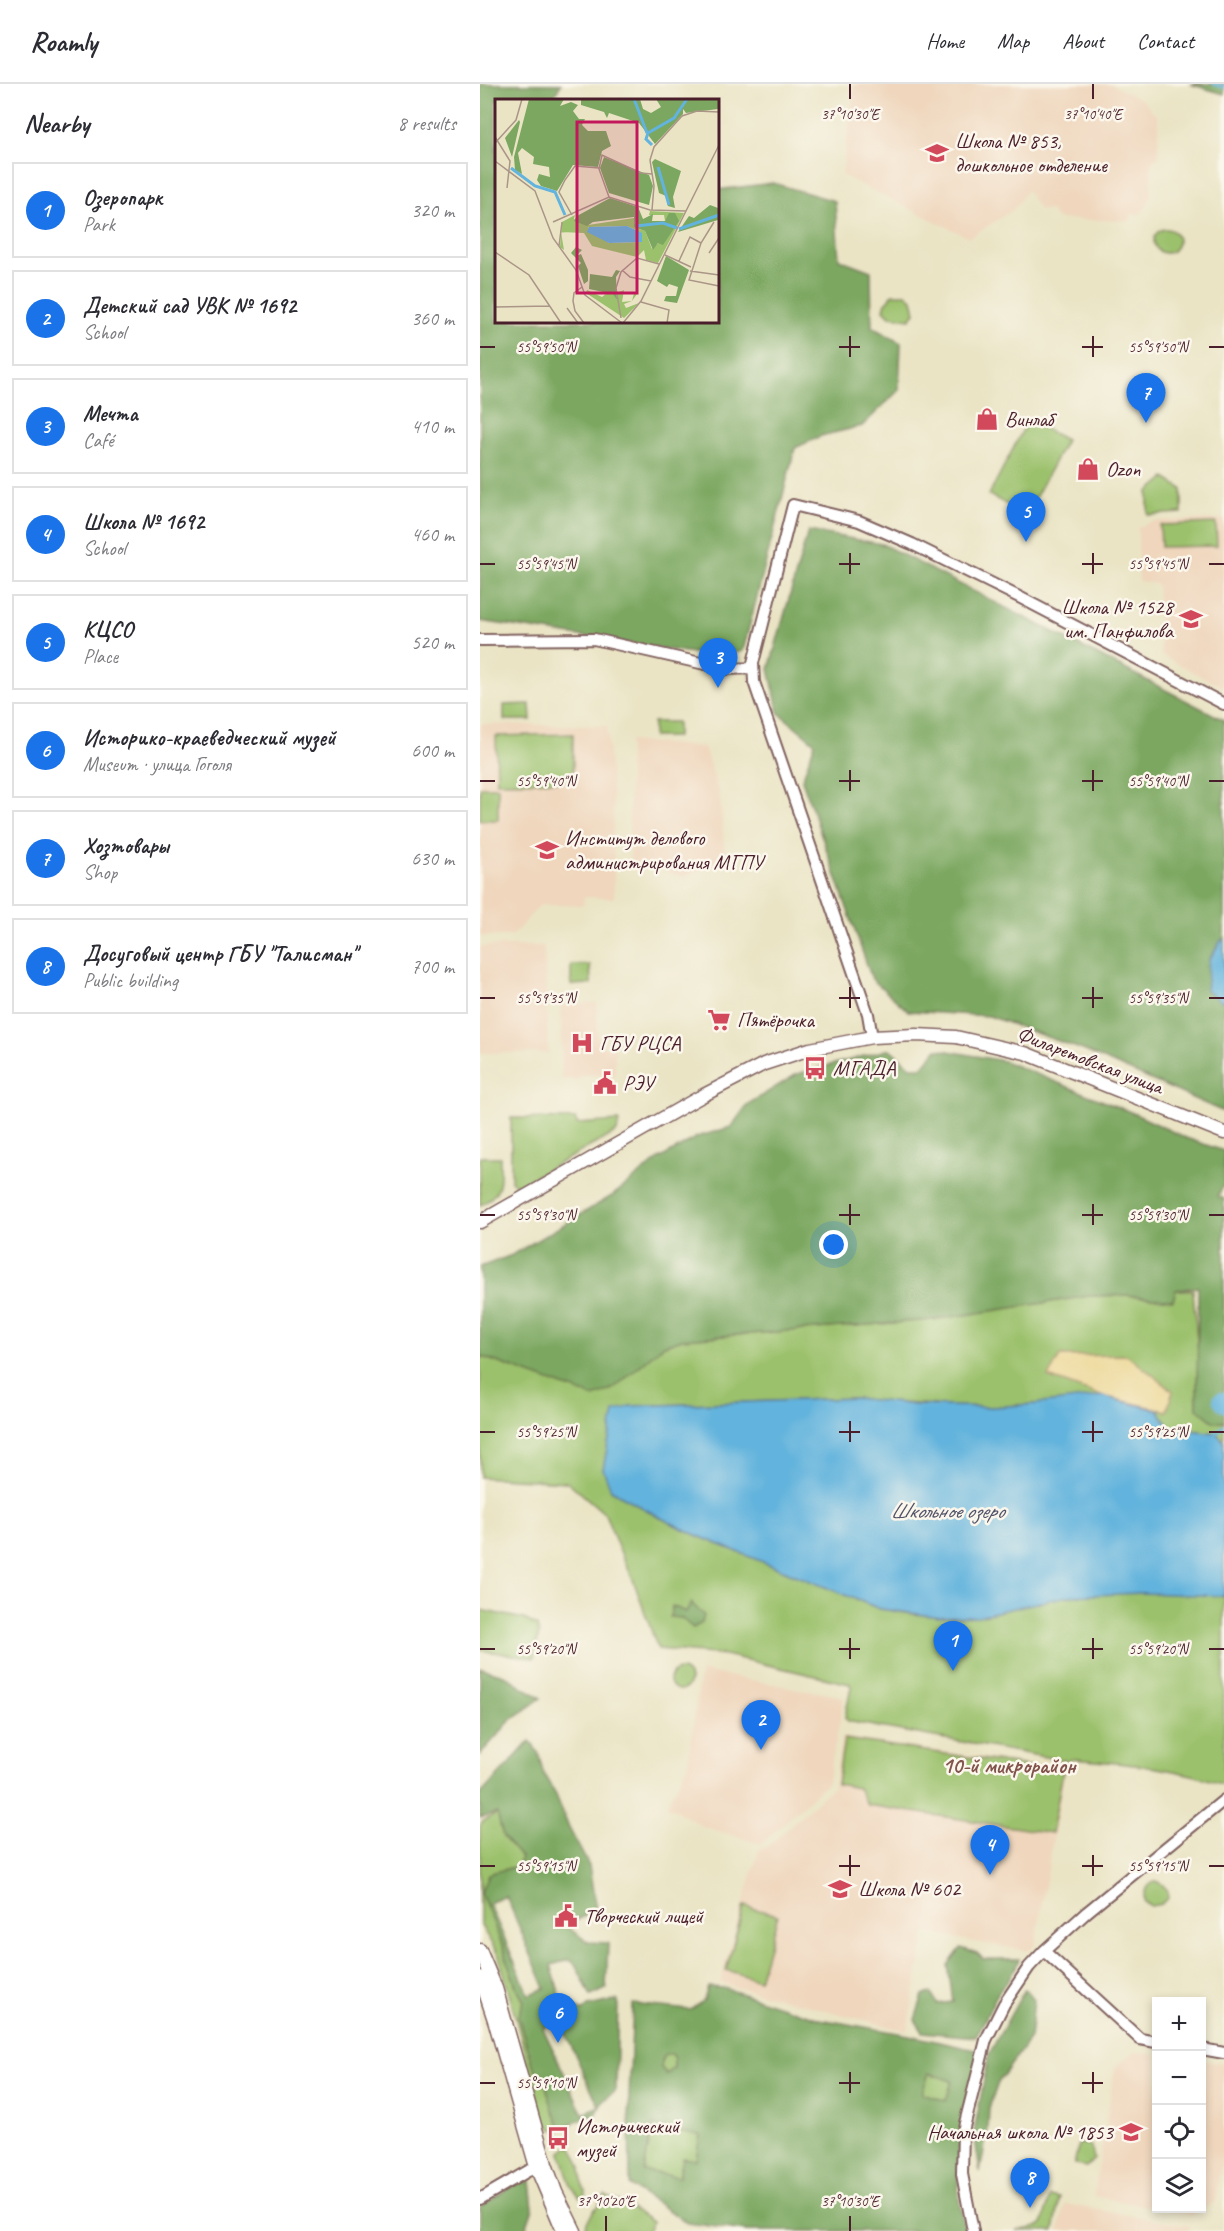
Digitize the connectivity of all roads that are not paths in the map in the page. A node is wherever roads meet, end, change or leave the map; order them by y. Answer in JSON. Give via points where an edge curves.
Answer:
{"nodes":[{"id":1,"x":480,"y":640,"type":"edge"},
{"id":2,"x":753,"y":668,"type":"junction"},
{"id":3,"x":1224,"y":704,"type":"edge"},
{"id":4,"x":872,"y":1037,"type":"junction"},
{"id":5,"x":1224,"y":1133,"type":"edge"},
{"id":6,"x":480,"y":1222,"type":"edge"},
{"id":7,"x":1224,"y":1800,"type":"edge"},
{"id":8,"x":480,"y":1950,"type":"edge"},
{"id":9,"x":1044,"y":1951,"type":"junction"},
{"id":10,"x":480,"y":1977,"type":"edge"},
{"id":11,"x":1152,"y":2041,"type":"edge"},
{"id":12,"x":1206,"y":2050,"type":"edge"},
{"id":13,"x":1224,"y":2053,"type":"edge"},
{"id":14,"x":541,"y":2165,"type":"junction"},
{"id":15,"x":480,"y":2199,"type":"edge"},
{"id":16,"x":563,"y":2231,"type":"edge"},
{"id":17,"x":575,"y":2231,"type":"edge"},
{"id":18,"x":973,"y":2231,"type":"edge"}],
"edges":[{"from":1,"to":2,"type":"street","via":[[594,639],[727,669]]},
{"from":2,"to":3,"type":"street","via":[[793,505],[859,521],[912,544]]},
{"from":2,"to":4,"type":"street","via":[[754,682],[868,1014]]},
{"from":4,"to":5,"type":"street","name":"Филаретовская улица","via":[[956,1037],[1025,1053]]},
{"from":4,"to":6,"type":"street","name":"Филаретовская улица","via":[[810,1049],[764,1064]]},
{"from":7,"to":9,"type":"street"},
{"from":8,"to":14,"type":"street","via":[[496,1988]]},
{"from":9,"to":11,"type":"street","via":[[1140,2039]]},
{"from":9,"to":18,"type":"street","via":[[1004,2004],[986,2040],[963,2131],[962,2174]]},
{"from":10,"to":14,"type":"street"},
{"from":12,"to":13,"type":"street"},
{"from":14,"to":15,"type":"street"},
{"from":14,"to":16,"type":"street"},
{"from":14,"to":17,"type":"street"}]}
